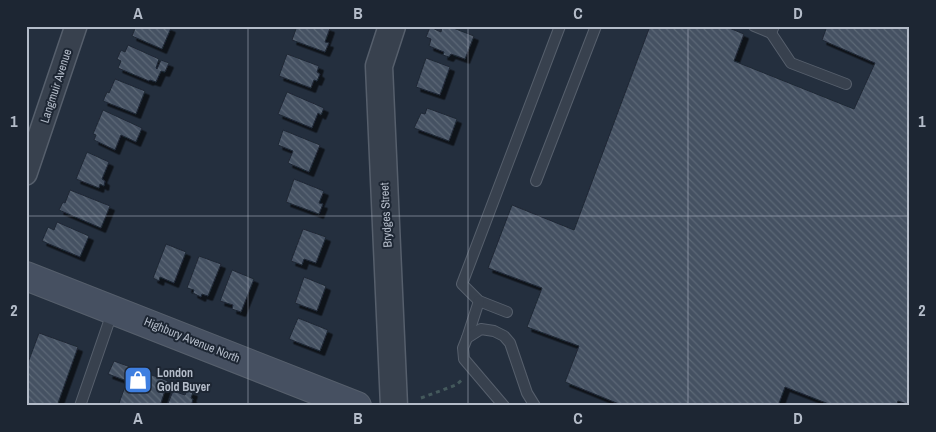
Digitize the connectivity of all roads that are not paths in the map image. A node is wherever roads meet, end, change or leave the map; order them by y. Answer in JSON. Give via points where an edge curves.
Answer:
{"nodes":[{"id":1,"x":76,"y":26,"type":"edge"},
{"id":2,"x":392,"y":26,"type":"edge"},
{"id":3,"x":560,"y":26,"type":"edge"},
{"id":4,"x":596,"y":26,"type":"edge"},
{"id":5,"x":754,"y":26,"type":"edge"},
{"id":6,"x":773,"y":30,"type":"edge"},
{"id":7,"x":846,"y":84,"type":"dead end"},
{"id":8,"x":26,"y":174,"type":"edge"},
{"id":9,"x":536,"y":182,"type":"dead end"},
{"id":10,"x":26,"y":276,"type":"edge"},
{"id":11,"x":479,"y":301,"type":"junction"},
{"id":12,"x":113,"y":310,"type":"junction"},
{"id":13,"x":507,"y":312,"type":"dead end"},
{"id":14,"x":467,"y":338,"type":"junction"},
{"id":15,"x":80,"y":406,"type":"edge"},
{"id":16,"x":357,"y":406,"type":"edge"},
{"id":17,"x":394,"y":406,"type":"edge"},
{"id":18,"x":504,"y":406,"type":"edge"},
{"id":19,"x":535,"y":406,"type":"edge"}],
"edges":[{"from":1,"to":8,"type":"street","name":"Langmuir Avenue"},
{"from":2,"to":17,"type":"street","name":"Brydges Street","via":[[379,66]]},
{"from":3,"to":11,"type":"lane","via":[[462,284]]},
{"from":4,"to":9,"type":"lane"},
{"from":5,"to":6,"type":"lane"},
{"from":6,"to":7,"type":"lane","via":[[791,63]]},
{"from":10,"to":12,"type":"main road","name":"Highbury Avenue North"},
{"from":11,"to":13,"type":"lane"},
{"from":11,"to":14,"type":"lane"},
{"from":12,"to":15,"type":"lane"},
{"from":12,"to":16,"type":"main road","name":"Highbury Avenue North"},
{"from":14,"to":18,"type":"lane","via":[[463,348],[464,360]]},
{"from":14,"to":19,"type":"lane","via":[[481,330],[504,336],[510,342],[527,393]]}]}
